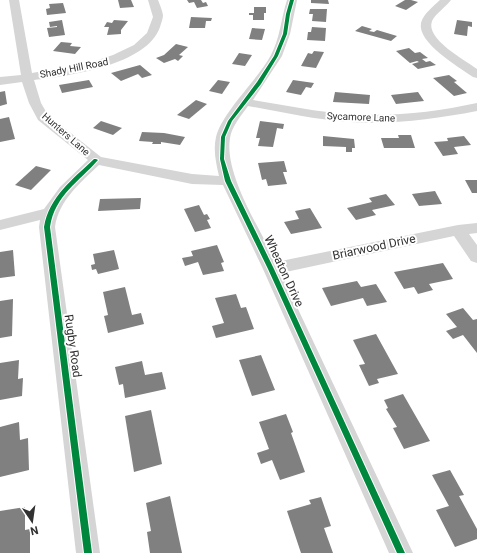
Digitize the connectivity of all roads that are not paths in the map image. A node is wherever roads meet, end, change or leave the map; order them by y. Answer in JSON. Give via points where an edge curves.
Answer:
{"nodes":[{"id":1,"x":14,"y":0,"type":"edge"},
{"id":2,"x":153,"y":0,"type":"edge"},
{"id":3,"x":292,"y":0,"type":"edge"},
{"id":4,"x":446,"y":0,"type":"edge"},
{"id":5,"x":477,"y":74,"type":"edge"},
{"id":6,"x":27,"y":77,"type":"junction"},
{"id":7,"x":0,"y":81,"type":"edge"},
{"id":8,"x":244,"y":102,"type":"junction"},
{"id":9,"x":477,"y":107,"type":"edge"},
{"id":10,"x":96,"y":160,"type":"junction"},
{"id":11,"x":228,"y":181,"type":"junction"},
{"id":12,"x":49,"y":213,"type":"junction"},
{"id":13,"x":0,"y":225,"type":"edge"},
{"id":14,"x":477,"y":228,"type":"edge"},
{"id":15,"x":458,"y":230,"type":"junction"},
{"id":16,"x":477,"y":257,"type":"edge"},
{"id":17,"x":272,"y":269,"type":"junction"},
{"id":18,"x":88,"y":553,"type":"edge"},
{"id":19,"x":401,"y":553,"type":"edge"}],
"edges":[{"from":1,"to":6,"type":"street","name":"Hunters Lane"},
{"from":2,"to":6,"type":"street","name":"Shady Hill Road","via":[[158,17],[156,27],[150,38],[129,53],[96,65]]},
{"from":3,"to":8,"type":"street","name":"Wheaton Drive","via":[[285,34],[276,56]]},
{"from":4,"to":5,"type":"street","via":[[428,18],[425,25],[426,34],[435,44]]},
{"from":6,"to":7,"type":"street","name":"Shady Hill Road"},
{"from":6,"to":10,"type":"street","name":"Hunters Lane","via":[[35,104],[43,117]]},
{"from":8,"to":9,"type":"street","name":"Sycamore Lane","via":[[332,117],[368,119],[422,117]]},
{"from":8,"to":11,"type":"street","name":"Wheaton Drive","via":[[230,121],[223,137],[222,159]]},
{"from":10,"to":11,"type":"street","name":"Hunters Lane","via":[[192,179]]},
{"from":10,"to":12,"type":"street","via":[[67,189]]},
{"from":11,"to":17,"type":"street","name":"Wheaton Drive"},
{"from":12,"to":13,"type":"street"},
{"from":12,"to":18,"type":"street","name":"Rugby Road","via":[[47,236]]},
{"from":14,"to":15,"type":"street","name":"Briarwood Drive"},
{"from":15,"to":16,"type":"street"},
{"from":15,"to":17,"type":"street","name":"Briarwood Drive"},
{"from":17,"to":19,"type":"street","name":"Wheaton Drive"}]}
